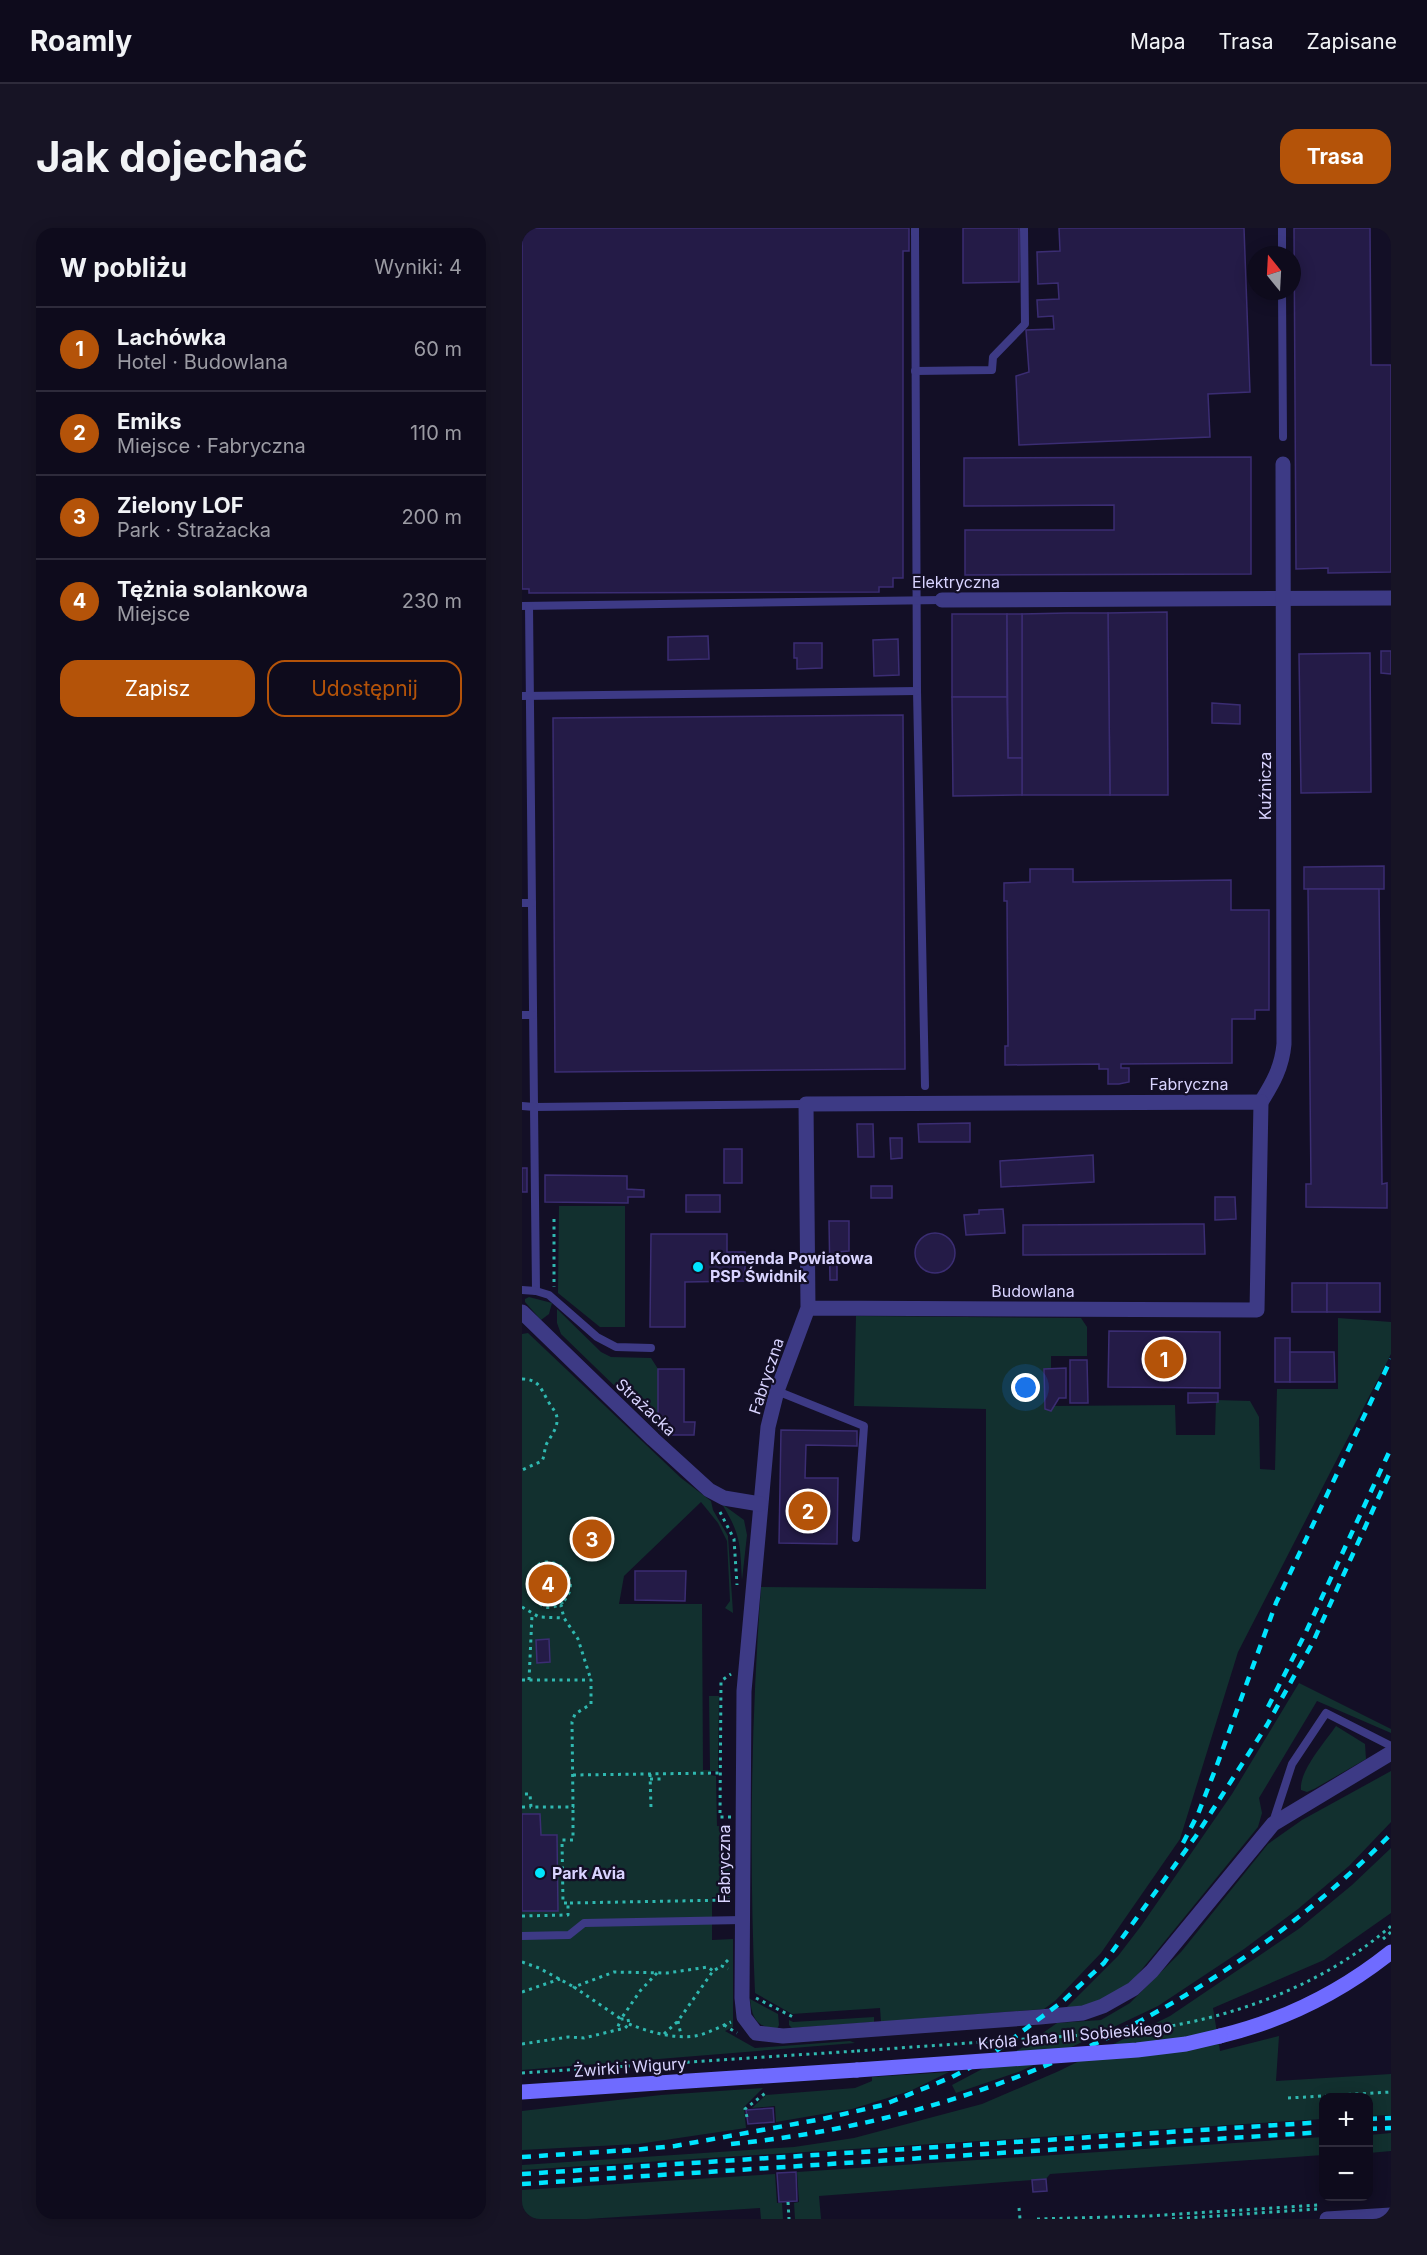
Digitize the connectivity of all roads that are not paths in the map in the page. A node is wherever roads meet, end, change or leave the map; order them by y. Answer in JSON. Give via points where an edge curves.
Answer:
{"nodes":[{"id":1,"x":915,"y":228,"type":"edge"},
{"id":2,"x":1024,"y":228,"type":"edge"},
{"id":3,"x":1282,"y":228,"type":"edge"},
{"id":4,"x":1282,"y":246,"type":"edge"},
{"id":5,"x":1282,"y":300,"type":"edge"},
{"id":6,"x":915,"y":371,"type":"junction"},
{"id":7,"x":1283,"y":437,"type":"dead end"},
{"id":8,"x":1283,"y":464,"type":"dead end"},
{"id":9,"x":1283,"y":598,"type":"junction"},
{"id":10,"x":1391,"y":598,"type":"edge"},
{"id":11,"x":916,"y":600,"type":"junction"},
{"id":12,"x":942,"y":600,"type":"joint"},
{"id":13,"x":525,"y":606,"type":"edge"},
{"id":14,"x":917,"y":691,"type":"junction"},
{"id":15,"x":526,"y":696,"type":"edge"},
{"id":16,"x":522,"y":903,"type":"edge"},
{"id":17,"x":532,"y":903,"type":"junction"},
{"id":18,"x":522,"y":1015,"type":"edge"},
{"id":19,"x":533,"y":1015,"type":"junction"},
{"id":20,"x":925,"y":1086,"type":"dead end"},
{"id":21,"x":1261,"y":1102,"type":"junction"},
{"id":22,"x":806,"y":1104,"type":"junction"},
{"id":23,"x":522,"y":1106,"type":"edge"},
{"id":24,"x":534,"y":1107,"type":"junction"},
{"id":25,"x":522,"y":1290,"type":"edge"},
{"id":26,"x":536,"y":1291,"type":"junction"},
{"id":27,"x":808,"y":1308,"type":"junction"},
{"id":28,"x":522,"y":1312,"type":"edge"},
{"id":29,"x":651,"y":1348,"type":"dead end"},
{"id":30,"x":777,"y":1391,"type":"junction"},
{"id":31,"x":760,"y":1504,"type":"junction"},
{"id":32,"x":856,"y":1538,"type":"dead end"},
{"id":33,"x":1391,"y":1746,"type":"edge"},
{"id":34,"x":1391,"y":1753,"type":"edge"},
{"id":35,"x":1273,"y":1824,"type":"junction"},
{"id":36,"x":742,"y":1920,"type":"junction"},
{"id":37,"x":522,"y":1936,"type":"edge"},
{"id":38,"x":1391,"y":1952,"type":"edge"},
{"id":39,"x":741,"y":2078,"type":"joint"},
{"id":40,"x":522,"y":2092,"type":"edge"},
{"id":41,"x":1322,"y":2211,"type":"edge"},
{"id":42,"x":1391,"y":2215,"type":"edge"}],
"edges":[{"from":1,"to":6,"type":"lane"},
{"from":2,"to":6,"type":"lane","via":[[1026,324],[993,357],[992,370]]},
{"from":3,"to":4,"type":"lane"},
{"from":5,"to":7,"type":"lane"},
{"from":6,"to":11,"type":"lane"},
{"from":8,"to":9,"type":"street","name":"Kuźnicza"},
{"from":9,"to":10,"type":"street","name":"Elektryczna"},
{"from":9,"to":12,"type":"street","name":"Elektryczna"},
{"from":9,"to":21,"type":"street","name":"Kuźnicza","via":[[1284,1044],[1282,1062]]},
{"from":11,"to":12,"type":"lane","name":"Elektryczna"},
{"from":11,"to":13,"type":"lane","name":"Elektryczna"},
{"from":11,"to":14,"type":"lane"},
{"from":13,"to":15,"type":"lane"},
{"from":14,"to":15,"type":"lane"},
{"from":14,"to":20,"type":"lane"},
{"from":15,"to":17,"type":"lane"},
{"from":16,"to":17,"type":"lane"},
{"from":17,"to":19,"type":"lane"},
{"from":18,"to":19,"type":"lane"},
{"from":19,"to":24,"type":"lane"},
{"from":21,"to":22,"type":"street","name":"Fabryczna"},
{"from":21,"to":27,"type":"street","name":"Budowlana","via":[[1257,1310]]},
{"from":22,"to":24,"type":"lane"},
{"from":22,"to":27,"type":"street","name":"Fabryczna"},
{"from":23,"to":24,"type":"lane"},
{"from":24,"to":26,"type":"lane"},
{"from":25,"to":26,"type":"lane"},
{"from":26,"to":29,"type":"lane","via":[[554,1299],[597,1337],[616,1347]]},
{"from":27,"to":30,"type":"street","name":"Fabryczna"},
{"from":28,"to":31,"type":"street","name":"Strażacka","via":[[710,1490],[724,1498]]},
{"from":30,"to":31,"type":"street","name":"Fabryczna","via":[[768,1427]]},
{"from":30,"to":32,"type":"lane","via":[[864,1425]]},
{"from":31,"to":36,"type":"street","name":"Fabryczna","via":[[742,1716]]},
{"from":33,"to":35,"type":"lane","via":[[1326,1713],[1292,1764]]},
{"from":34,"to":35,"type":"street"},
{"from":35,"to":36,"type":"street","name":"Fabryczna","via":[[1140,1983],[1119,1998],[1075,2014],[772,2036],[756,2033],[743,2009]]},
{"from":36,"to":37,"type":"lane","via":[[584,1923],[569,1935]]},
{"from":38,"to":39,"type":"main road","name":"Króla Jana III Sobieskiego","bridge":true,"via":[[1307,2005],[1265,2023],[1174,2046]]},
{"from":39,"to":40,"type":"main road","name":"Żwirki i Wigury"},
{"from":41,"to":42,"type":"street"}]}
